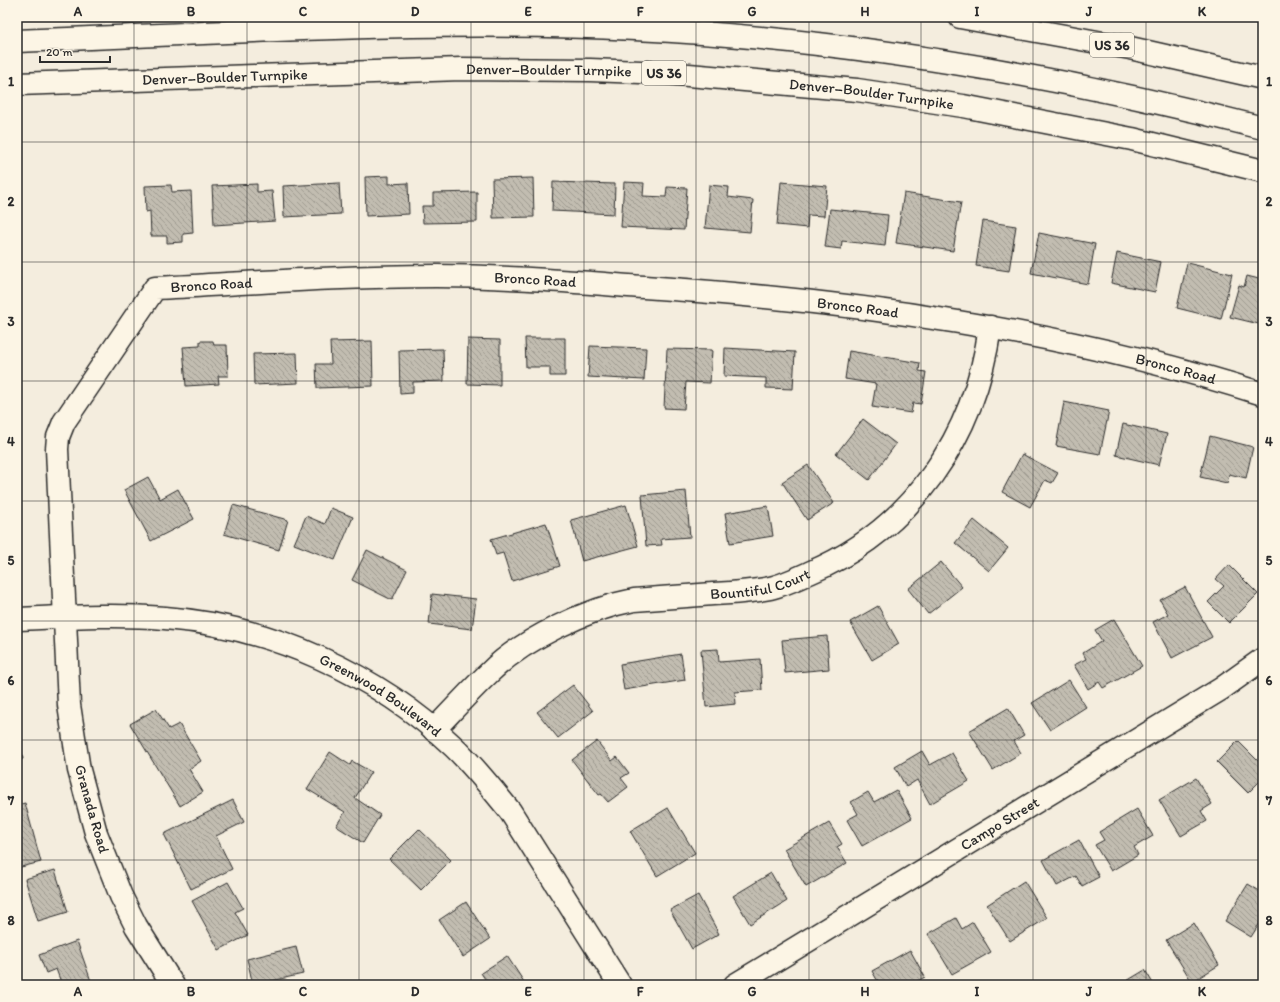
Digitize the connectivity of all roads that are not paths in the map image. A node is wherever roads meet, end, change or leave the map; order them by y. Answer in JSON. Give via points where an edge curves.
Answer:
{"nodes":[{"id":1,"x":960,"y":17,"type":"edge"},
{"id":2,"x":17,"y":41,"type":"edge"},
{"id":3,"x":1263,"y":78,"type":"edge"},
{"id":4,"x":17,"y":84,"type":"edge"},
{"id":5,"x":1263,"y":128,"type":"edge"},
{"id":6,"x":1263,"y":171,"type":"edge"},
{"id":7,"x":990,"y":327,"type":"junction"},
{"id":8,"x":1263,"y":394,"type":"edge"},
{"id":9,"x":66,"y":617,"type":"junction"},
{"id":10,"x":17,"y":619,"type":"edge"},
{"id":11,"x":1263,"y":659,"type":"edge"},
{"id":12,"x":434,"y":730,"type":"junction"},
{"id":13,"x":173,"y":985,"type":"edge"},
{"id":14,"x":620,"y":985,"type":"edge"},
{"id":15,"x":735,"y":985,"type":"edge"}],
"edges":[{"from":1,"to":3,"type":"main road","number":"US 36","via":[[1108,44]]},
{"from":2,"to":5,"type":"main road","via":[[408,26],[559,26],[682,31],[831,45],[994,68],[1140,97]]},
{"from":4,"to":6,"type":"main road","name":"Denver–Boulder Turnpike","number":"US 36","via":[[461,68],[674,74],[857,90],[964,106],[1132,139]]},
{"from":7,"to":8,"type":"main road","name":"Bronco Road","via":[[1212,377]]},
{"from":7,"to":9,"type":"main road","name":"Bronco Road","via":[[869,309],[725,292],[516,278],[380,276],[155,288],[69,416],[58,437]]},
{"from":7,"to":12,"type":"main road","name":"Bountiful Court","via":[[986,354],[970,406],[950,448],[901,514],[867,543],[828,566],[770,588],[750,592],[634,600],[617,603],[572,620],[532,640],[490,672]]},
{"from":9,"to":10,"type":"main road","name":"Greenwood Boulevard"},
{"from":9,"to":12,"type":"main road","name":"Greenwood Boulevard","via":[[165,618],[232,628],[275,640],[318,657],[359,678]]},
{"from":9,"to":13,"type":"main road","name":"Granada Road","via":[[72,730],[86,801],[121,896],[136,926]]},
{"from":11,"to":15,"type":"main road","name":"Campo Street","via":[[1221,689]]},
{"from":12,"to":14,"type":"main road","name":"Greenwood Boulevard","via":[[454,748],[510,811]]}]}
